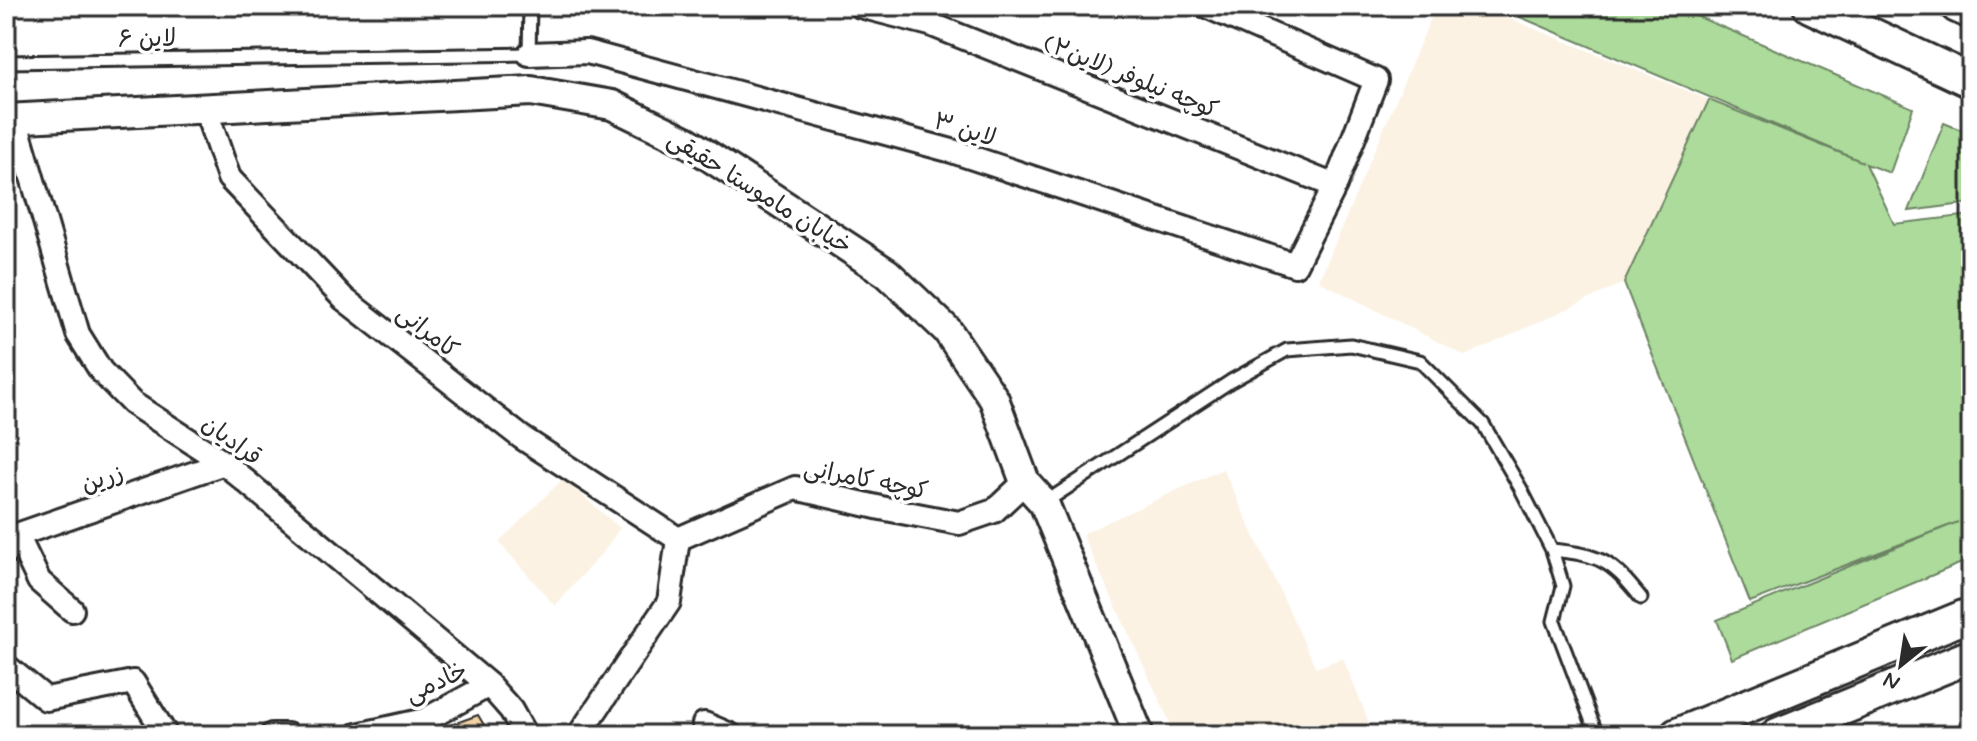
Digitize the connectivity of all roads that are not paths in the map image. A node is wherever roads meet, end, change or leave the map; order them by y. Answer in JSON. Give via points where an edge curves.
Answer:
{"nodes":[{"id":1,"x":530,"y":6,"type":"edge"},
{"id":2,"x":860,"y":6,"type":"edge"},
{"id":3,"x":1206,"y":6,"type":"edge"},
{"id":4,"x":1810,"y":6,"type":"edge"},
{"id":5,"x":1957,"y":6,"type":"edge"},
{"id":6,"x":1971,"y":12,"type":"edge"},
{"id":7,"x":529,"y":54,"type":"junction"},
{"id":8,"x":6,"y":62,"type":"edge"},
{"id":9,"x":1971,"y":81,"type":"edge"},
{"id":10,"x":205,"y":108,"type":"junction"},
{"id":11,"x":10,"y":119,"type":"edge"},
{"id":12,"x":1335,"y":186,"type":"junction"},
{"id":13,"x":224,"y":463,"type":"junction"},
{"id":14,"x":1025,"y":482,"type":"junction"},
{"id":15,"x":1044,"y":503,"type":"junction"},
{"id":16,"x":678,"y":539,"type":"junction"},
{"id":17,"x":12,"y":544,"type":"edge"},
{"id":18,"x":1552,"y":550,"type":"junction"},
{"id":19,"x":1641,"y":598,"type":"dead end"},
{"id":20,"x":72,"y":610,"type":"dead end"},
{"id":21,"x":1971,"y":614,"type":"edge"},
{"id":22,"x":1971,"y":656,"type":"edge"},
{"id":23,"x":6,"y":666,"type":"edge"},
{"id":24,"x":489,"y":685,"type":"junction"},
{"id":25,"x":704,"y":724,"type":"dead end"},
{"id":26,"x":166,"y":735,"type":"edge"},
{"id":27,"x":272,"y":735,"type":"edge"},
{"id":28,"x":287,"y":735,"type":"edge"},
{"id":29,"x":357,"y":735,"type":"edge"},
{"id":30,"x":525,"y":735,"type":"edge"},
{"id":31,"x":579,"y":735,"type":"edge"},
{"id":32,"x":730,"y":735,"type":"edge"},
{"id":33,"x":1139,"y":735,"type":"edge"},
{"id":34,"x":1597,"y":735,"type":"edge"},
{"id":35,"x":1677,"y":735,"type":"edge"},
{"id":36,"x":1777,"y":735,"type":"edge"}],
"edges":[{"from":1,"to":7,"type":"lane"},
{"from":2,"to":12,"type":"street","name":"کوچه نیلوفر (لاین۲)","via":[[930,24]]},
{"from":3,"to":12,"type":"street","via":[[1376,80]]},
{"from":4,"to":9,"type":"main road"},
{"from":5,"to":6,"type":"main road"},
{"from":7,"to":8,"type":"lane","name":"لاین ۶"},
{"from":7,"to":12,"type":"street","name":"لاین ۳","via":[[587,52],[937,147],[1295,265]]},
{"from":10,"to":11,"type":"street","name":"خیابان ماموستا حقیقی"},
{"from":10,"to":14,"type":"street","name":"خیابان ماموستا حقیقی","via":[[531,91],[612,105],[686,141],[887,273],[947,330],[994,399]]},
{"from":10,"to":16,"type":"street","name":"کامرانی","via":[[229,178],[344,299],[521,437]]},
{"from":11,"to":13,"type":"street","name":"قرادیان","via":[[78,334],[101,371],[132,403]]},
{"from":13,"to":17,"type":"street","name":"زرین"},
{"from":13,"to":24,"type":"street","name":"قرادیان"},
{"from":14,"to":15,"type":"street","name":"خیابان ماموستا حقیقی"},
{"from":14,"to":16,"type":"street","name":"کوچه کامرانی","via":[[994,511],[959,523],[795,488]]},
{"from":15,"to":18,"type":"lane","via":[[1287,350],[1351,345],[1420,361],[1483,424]]},
{"from":15,"to":33,"type":"street","name":"خیابان ماموستا حقیقی"},
{"from":16,"to":31,"type":"street","via":[[669,602]]},
{"from":17,"to":20,"type":"street","via":[[39,581]]},
{"from":18,"to":19,"type":"lane","via":[[1589,554],[1620,572]]},
{"from":18,"to":34,"type":"lane","via":[[1563,586],[1554,621]]},
{"from":21,"to":35,"type":"main road"},
{"from":22,"to":36,"type":"main road"},
{"from":23,"to":26,"type":"street","via":[[46,699],[133,682]]},
{"from":24,"to":29,"type":"street","name":"خادمی","via":[[425,720]]},
{"from":24,"to":30,"type":"street","name":"قرادیان"},
{"from":25,"to":32,"type":"street"},
{"from":27,"to":28,"type":"street"}]}
